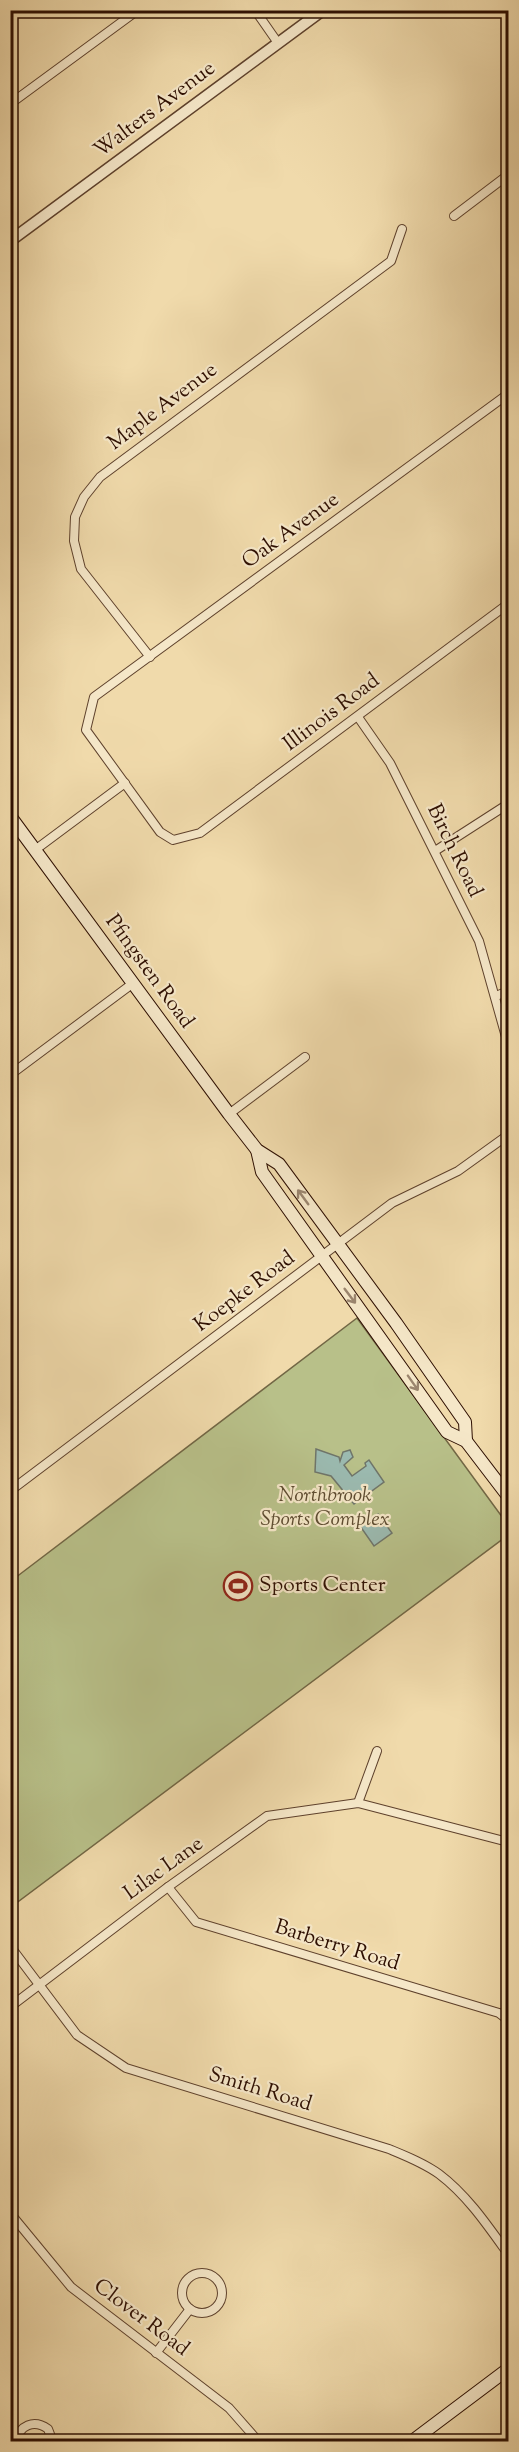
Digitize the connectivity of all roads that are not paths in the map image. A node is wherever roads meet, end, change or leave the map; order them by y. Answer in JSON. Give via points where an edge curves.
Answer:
{"nodes":[{"id":1,"x":138,"y":10,"type":"edge"},
{"id":2,"x":255,"y":10,"type":"edge"},
{"id":3,"x":323,"y":10,"type":"edge"},
{"id":4,"x":278,"y":43,"type":"junction"},
{"id":5,"x":10,"y":104,"type":"edge"},
{"id":6,"x":508,"y":175,"type":"edge"},
{"id":7,"x":454,"y":216,"type":"dead end"},
{"id":8,"x":402,"y":229,"type":"dead end"},
{"id":9,"x":10,"y":241,"type":"edge"},
{"id":10,"x":508,"y":394,"type":"edge"},
{"id":11,"x":508,"y":604,"type":"edge"},
{"id":12,"x":150,"y":657,"type":"junction"},
{"id":13,"x":358,"y":717,"type":"junction"},
{"id":14,"x":125,"y":783,"type":"junction"},
{"id":15,"x":508,"y":804,"type":"edge"},
{"id":16,"x":10,"y":816,"type":"edge"},
{"id":17,"x":35,"y":850,"type":"junction"},
{"id":18,"x":435,"y":851,"type":"junction"},
{"id":19,"x":132,"y":984,"type":"junction"},
{"id":20,"x":508,"y":991,"type":"edge"},
{"id":21,"x":496,"y":996,"type":"junction"},
{"id":22,"x":508,"y":1044,"type":"edge"},
{"id":23,"x":305,"y":1057,"type":"dead end"},
{"id":24,"x":10,"y":1075,"type":"edge"},
{"id":25,"x":230,"y":1114,"type":"junction"},
{"id":26,"x":508,"y":1135,"type":"edge"},
{"id":27,"x":257,"y":1150,"type":"junction"},
{"id":28,"x":337,"y":1244,"type":"junction"},
{"id":29,"x":321,"y":1257,"type":"junction"},
{"id":30,"x":396,"y":1323,"type":"junction"},
{"id":31,"x":379,"y":1335,"type":"junction"},
{"id":32,"x":466,"y":1441,"type":"junction"},
{"id":33,"x":10,"y":1491,"type":"edge"},
{"id":34,"x":508,"y":1497,"type":"edge"},
{"id":35,"x":377,"y":1750,"type":"dead end"},
{"id":36,"x":358,"y":1803,"type":"junction"},
{"id":37,"x":508,"y":1842,"type":"edge"},
{"id":38,"x":168,"y":1887,"type":"junction"},
{"id":39,"x":10,"y":1946,"type":"edge"},
{"id":40,"x":39,"y":1985,"type":"junction"},
{"id":41,"x":10,"y":2007,"type":"edge"},
{"id":42,"x":508,"y":2020,"type":"edge"},
{"id":43,"x":10,"y":2213,"type":"edge"},
{"id":44,"x":505,"y":2241,"type":"edge"},
{"id":45,"x":508,"y":2254,"type":"edge"},
{"id":46,"x":190,"y":2309,"type":"junction"},
{"id":47,"x":156,"y":2353,"type":"junction"},
{"id":48,"x":508,"y":2369,"type":"edge"},
{"id":49,"x":16,"y":2442,"type":"edge"},
{"id":50,"x":53,"y":2442,"type":"edge"},
{"id":51,"x":259,"y":2442,"type":"edge"},
{"id":52,"x":411,"y":2442,"type":"edge"}],
"edges":[{"from":1,"to":5,"type":"street"},
{"from":2,"to":4,"type":"street"},
{"from":3,"to":4,"type":"street","name":"Walters Avenue"},
{"from":4,"to":9,"type":"street","name":"Walters Avenue"},
{"from":6,"to":7,"type":"street"},
{"from":8,"to":12,"type":"street","name":"Maple Avenue","via":[[391,261],[100,477],[84,497],[75,517],[74,541],[81,570]]},
{"from":10,"to":12,"type":"street","name":"Oak Avenue"},
{"from":11,"to":13,"type":"street","name":"Illinois Road"},
{"from":12,"to":14,"type":"street","name":"Oak Avenue","via":[[94,697],[86,730]]},
{"from":13,"to":14,"type":"street","name":"Illinois Road","via":[[200,833],[172,840],[160,832]]},
{"from":13,"to":18,"type":"street","name":"Birch Road","via":[[390,763]]},
{"from":14,"to":17,"type":"street"},
{"from":15,"to":18,"type":"street"},
{"from":16,"to":17,"type":"main road","name":"Pfingsten Road"},
{"from":17,"to":19,"type":"main road","name":"Pfingsten Road"},
{"from":18,"to":21,"type":"street","name":"Birch Road","via":[[479,941]]},
{"from":19,"to":24,"type":"street"},
{"from":19,"to":25,"type":"main road","name":"Pfingsten Road"},
{"from":20,"to":21,"type":"street"},
{"from":21,"to":22,"type":"street","name":"Birch Road"},
{"from":23,"to":25,"type":"street"},
{"from":25,"to":27,"type":"main road","name":"Pfingsten Road"},
{"from":26,"to":28,"type":"street","name":"Koepke Road","via":[[458,1171],[392,1203]]},
{"from":28,"to":27,"type":"main road","name":"Pfingsten Road","one_way":true,"via":[[279,1164]]},
{"from":27,"to":29,"type":"main road","name":"Pfingsten Road","via":[[262,1172]]},
{"from":28,"to":29,"type":"street","name":"Koepke Road"},
{"from":28,"to":30,"type":"main road","name":"Pfingsten Road"},
{"from":29,"to":31,"type":"main road","name":"Pfingsten Road","one_way":true},
{"from":29,"to":33,"type":"street","name":"Koepke Road"},
{"from":30,"to":31,"type":"main road"},
{"from":30,"to":32,"type":"main road","name":"Pfingsten Road","via":[[465,1422]]},
{"from":31,"to":32,"type":"main road","name":"Pfingsten Road","one_way":true,"via":[[447,1432]]},
{"from":32,"to":34,"type":"main road","name":"Pfingsten Road"},
{"from":35,"to":36,"type":"street"},
{"from":36,"to":37,"type":"street"},
{"from":36,"to":38,"type":"street","name":"Lilac Lane","via":[[267,1816]]},
{"from":38,"to":40,"type":"street","name":"Lilac Lane"},
{"from":38,"to":42,"type":"street","name":"Barberry Road","via":[[196,1922],[499,2013]]},
{"from":39,"to":40,"type":"street","name":"Smith Road"},
{"from":40,"to":41,"type":"street","name":"Lilac Lane"},
{"from":40,"to":44,"type":"street","name":"Smith Road","via":[[77,2035],[126,2068],[389,2149],[418,2162],[439,2174]]},
{"from":43,"to":47,"type":"street","name":"Clover Road","via":[[71,2287]]},
{"from":44,"to":45,"type":"street","name":"Smith Road"},
{"from":46,"to":46,"type":"street","via":[[207,2313],[218,2306],[222,2290],[213,2276],[198,2273],[186,2282],[182,2296]]},
{"from":46,"to":47,"type":"street"},
{"from":47,"to":51,"type":"street","name":"Clover Road","via":[[229,2408]]},
{"from":48,"to":52,"type":"main road"},
{"from":49,"to":50,"type":"street","via":[[21,2429],[36,2424],[48,2429]]}]}
